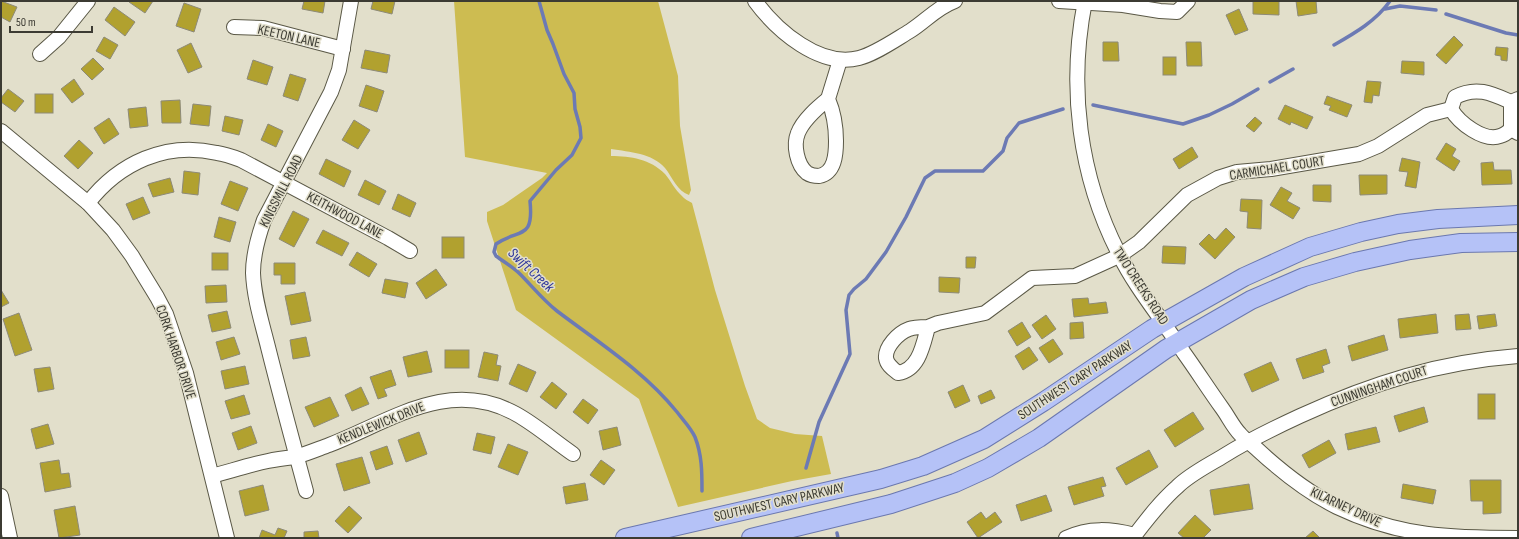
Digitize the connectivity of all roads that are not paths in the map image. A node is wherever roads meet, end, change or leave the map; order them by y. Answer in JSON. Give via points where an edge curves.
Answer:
{"nodes":[{"id":1,"x":88,"y":1,"type":"edge"},
{"id":2,"x":351,"y":1,"type":"edge"},
{"id":3,"x":755,"y":1,"type":"edge"},
{"id":4,"x":955,"y":1,"type":"edge"},
{"id":5,"x":1059,"y":1,"type":"edge"},
{"id":6,"x":1188,"y":1,"type":"edge"},
{"id":7,"x":1085,"y":2,"type":"edge"},
{"id":8,"x":234,"y":27,"type":"dead end"},
{"id":9,"x":343,"y":50,"type":"junction"},
{"id":10,"x":40,"y":54,"type":"dead end"},
{"id":11,"x":840,"y":60,"type":"junction"},
{"id":12,"x":828,"y":99,"type":"junction"},
{"id":13,"x":1514,"y":100,"type":"edge"},
{"id":14,"x":1451,"y":109,"type":"junction"},
{"id":15,"x":1,"y":131,"type":"edge"},
{"id":16,"x":1515,"y":131,"type":"edge"},
{"id":17,"x":284,"y":182,"type":"junction"},
{"id":18,"x":88,"y":203,"type":"junction"},
{"id":19,"x":1518,"y":215,"type":"edge"},
{"id":20,"x":1518,"y":242,"type":"edge"},
{"id":21,"x":410,"y":251,"type":"dead end"},
{"id":22,"x":1119,"y":256,"type":"junction"},
{"id":23,"x":928,"y":328,"type":"dead end"},
{"id":24,"x":1171,"y":333,"type":"junction"},
{"id":25,"x":1518,"y":356,"type":"edge"},
{"id":26,"x":1248,"y":441,"type":"junction"},
{"id":27,"x":573,"y":454,"type":"dead end"},
{"id":28,"x":296,"y":456,"type":"junction"},
{"id":29,"x":212,"y":476,"type":"junction"},
{"id":30,"x":306,"y":491,"type":"dead end"},
{"id":31,"x":1,"y":496,"type":"edge"},
{"id":32,"x":3,"y":518,"type":"edge"},
{"id":33,"x":1382,"y":532,"type":"edge"},
{"id":34,"x":1135,"y":536,"type":"edge"},
{"id":35,"x":10,"y":538,"type":"edge"},
{"id":36,"x":227,"y":538,"type":"edge"},
{"id":37,"x":625,"y":538,"type":"edge"},
{"id":38,"x":751,"y":538,"type":"edge"},
{"id":39,"x":1066,"y":538,"type":"edge"},
{"id":40,"x":1518,"y":538,"type":"edge"}],
"edges":[{"from":1,"to":10,"type":"street"},
{"from":2,"to":9,"type":"street","name":"KINGSMILL ROAD"},
{"from":3,"to":11,"type":"street","via":[[785,33],[804,47]]},
{"from":4,"to":11,"type":"street","via":[[929,15],[912,30],[874,52],[859,58]]},
{"from":5,"to":7,"type":"street"},
{"from":6,"to":7,"type":"street","via":[[1178,12]]},
{"from":7,"to":22,"type":"street","name":"TWO CREEKS ROAD","via":[[1077,71],[1081,142],[1098,204]]},
{"from":8,"to":9,"type":"street","name":"KEETON LANE","via":[[263,28]]},
{"from":9,"to":17,"type":"street","name":"KINGSMILL ROAD","via":[[331,92]]},
{"from":11,"to":12,"type":"street"},
{"from":12,"to":12,"type":"street","via":[[833,110],[836,153],[830,170],[816,176],[808,173],[802,166],[796,150],[796,141],[803,125]]},
{"from":13,"to":14,"type":"street","via":[[1485,91],[1462,93],[1455,97]]},
{"from":13,"to":16,"type":"street"},
{"from":14,"to":16,"type":"street","via":[[1469,128],[1488,137]]},
{"from":14,"to":22,"type":"street","name":"CARMICHAEL COURT","via":[[1427,115],[1378,146],[1359,154],[1237,172],[1218,178],[1187,195],[1139,242]]},
{"from":15,"to":18,"type":"street","name":"CORK HARBOR DRIVE"},
{"from":17,"to":18,"type":"street","name":"KEITHWOOD LANE","via":[[241,160],[217,152],[177,150],[145,158],[129,166],[117,174]]},
{"from":17,"to":21,"type":"street","name":"KEITHWOOD LANE"},
{"from":17,"to":28,"type":"street","name":"KINGSMILL ROAD","via":[[258,236],[253,273],[262,322]]},
{"from":18,"to":29,"type":"street","name":"CORK HARBOR DRIVE","via":[[132,256],[166,314],[186,373]]},
{"from":19,"to":24,"type":"main road","name":"SOUTHWEST CARY PARKWAY","via":[[1398,224],[1368,230],[1310,248],[1244,277]]},
{"from":20,"to":24,"type":"main road","name":"SOUTHWEST CARY PARKWAY","via":[[1461,243],[1410,250],[1355,262],[1304,277]]},
{"from":22,"to":23,"type":"street","name":"CARMICHAEL COURT","via":[[1075,276],[1032,278],[985,313],[938,323]]},
{"from":22,"to":24,"type":"street","name":"TWO CREEKS ROAD"},
{"from":24,"to":26,"type":"street","name":"KILARNEY DRIVE","via":[[1240,434]]},
{"from":24,"to":37,"type":"main road","name":"SOUTHWEST CARY PARKWAY","via":[[984,439],[923,466]]},
{"from":24,"to":38,"type":"main road","name":"SOUTHWEST CARY PARKWAY","via":[[1166,349],[1039,438],[988,468],[956,483],[891,504]]},
{"from":25,"to":26,"type":"street","name":"CUNNINGHAM COURT","via":[[1451,364],[1405,376],[1336,399]]},
{"from":26,"to":33,"type":"street","name":"KILARNEY DRIVE","via":[[1274,466],[1310,492]]},
{"from":26,"to":34,"type":"street","name":"CUNNINGHAM COURT","via":[[1177,486]]},
{"from":27,"to":28,"type":"street","name":"KENDLEWICK DRIVE","via":[[515,413],[487,404],[453,400],[432,403],[404,412],[361,432]]},
{"from":28,"to":29,"type":"street","name":"KENDLEWICK DRIVE"},
{"from":28,"to":30,"type":"street"},
{"from":29,"to":36,"type":"street","name":"CORK HARBOR DRIVE"},
{"from":31,"to":32,"type":"street"},
{"from":32,"to":35,"type":"street"},
{"from":33,"to":40,"type":"street","name":"KILARNEY DRIVE","via":[[1465,538]]},
{"from":34,"to":39,"type":"street","via":[[1111,530],[1094,530]]}]}
